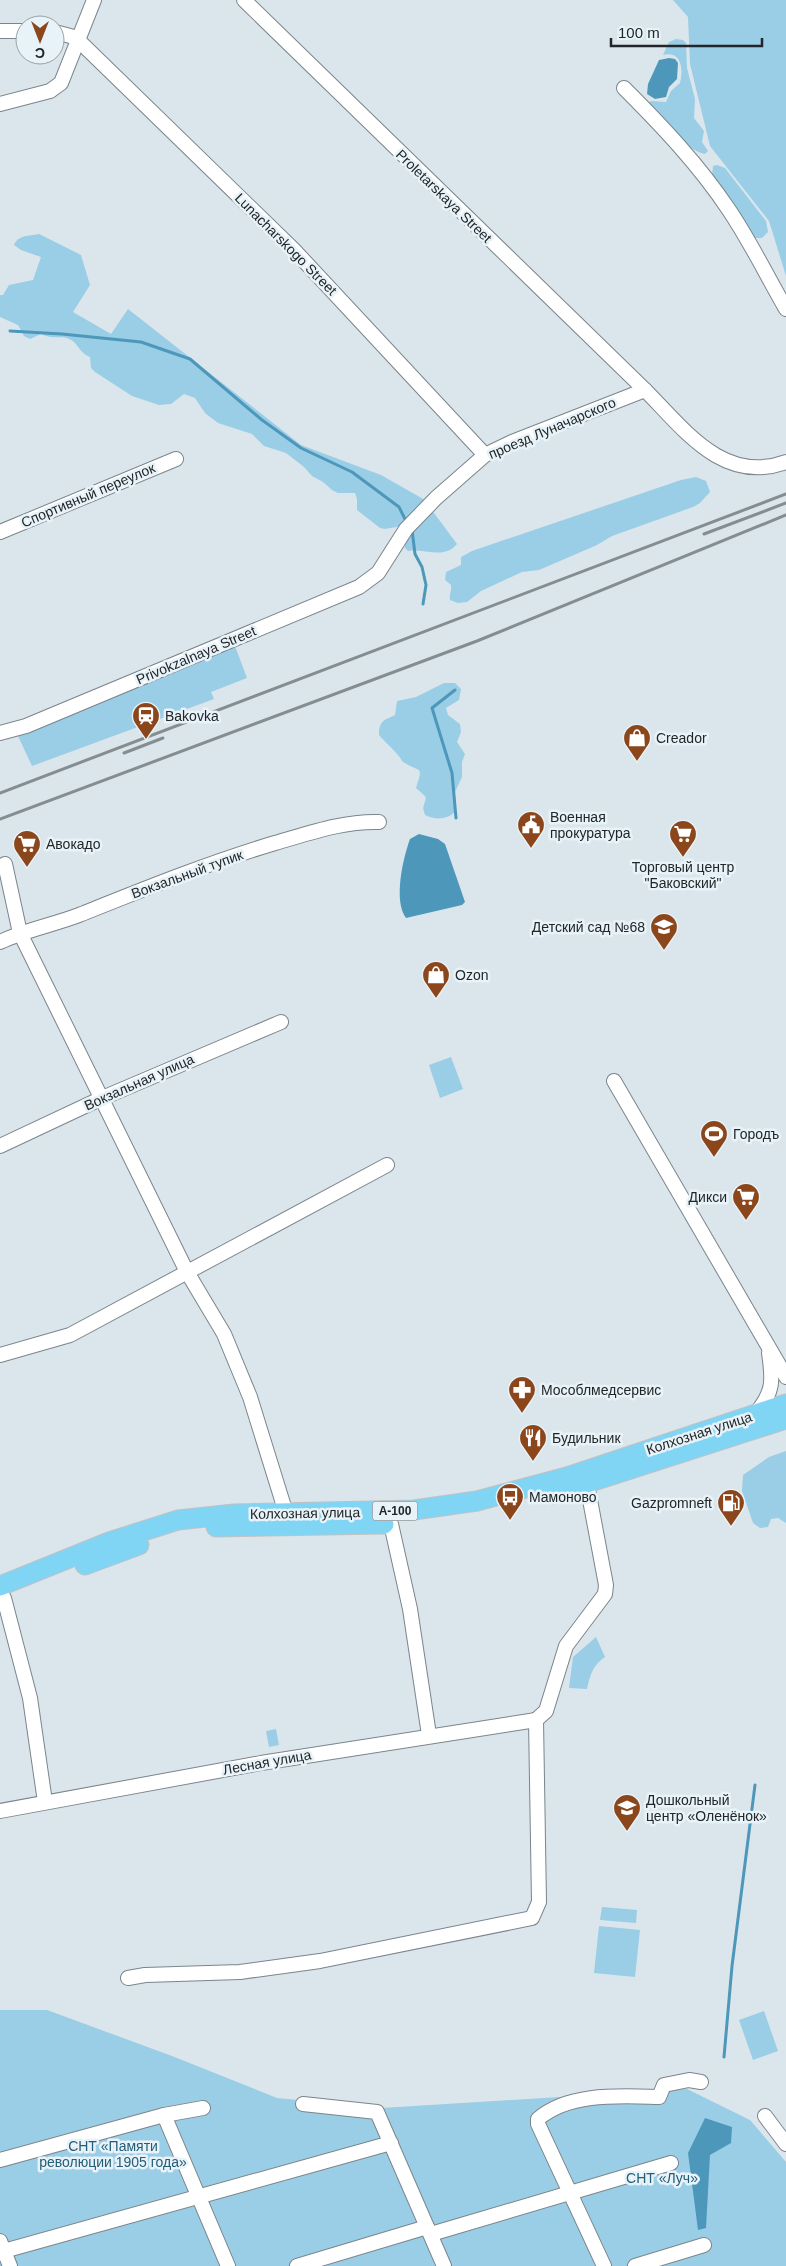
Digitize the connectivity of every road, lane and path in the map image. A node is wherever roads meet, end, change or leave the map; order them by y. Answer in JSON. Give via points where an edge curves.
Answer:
{"nodes":[{"id":1,"x":94,"y":0,"type":"edge"},
{"id":2,"x":244,"y":0,"type":"edge"},
{"id":3,"x":0,"y":31,"type":"edge"},
{"id":4,"x":15,"y":31,"type":"edge"},
{"id":5,"x":65,"y":35,"type":"edge"},
{"id":6,"x":78,"y":40,"type":"junction"},
{"id":7,"x":624,"y":88,"type":"dead end"},
{"id":8,"x":0,"y":104,"type":"edge"},
{"id":9,"x":786,"y":309,"type":"edge"},
{"id":10,"x":645,"y":390,"type":"junction"},
{"id":11,"x":485,"y":455,"type":"junction"},
{"id":12,"x":176,"y":459,"type":"dead end"},
{"id":13,"x":786,"y":462,"type":"edge"},
{"id":14,"x":0,"y":532,"type":"edge"},
{"id":15,"x":385,"y":564,"type":"joint"},
{"id":16,"x":0,"y":733,"type":"edge"},
{"id":17,"x":379,"y":822,"type":"dead end"},
{"id":18,"x":5,"y":864,"type":"dead end"},
{"id":19,"x":20,"y":933,"type":"junction"},
{"id":20,"x":0,"y":942,"type":"edge"},
{"id":21,"x":281,"y":1022,"type":"dead end"},
{"id":22,"x":614,"y":1081,"type":"dead end"},
{"id":23,"x":100,"y":1099,"type":"junction"},
{"id":24,"x":0,"y":1146,"type":"edge"},
{"id":25,"x":387,"y":1165,"type":"dead end"},
{"id":26,"x":187,"y":1272,"type":"junction"},
{"id":27,"x":768,"y":1348,"type":"junction"},
{"id":28,"x":0,"y":1355,"type":"edge"},
{"id":29,"x":785,"y":1372,"type":"edge"},
{"id":30,"x":786,"y":1404,"type":"edge"},
{"id":31,"x":755,"y":1414,"type":"junction"},
{"id":32,"x":786,"y":1419,"type":"edge"},
{"id":33,"x":587,"y":1484,"type":"junction"},
{"id":34,"x":286,"y":1513,"type":"junction"},
{"id":35,"x":391,"y":1524,"type":"junction"},
{"id":36,"x":1,"y":1594,"type":"edge"},
{"id":37,"x":536,"y":1720,"type":"junction"},
{"id":38,"x":429,"y":1735,"type":"junction"},
{"id":39,"x":46,"y":1802,"type":"junction"},
{"id":40,"x":0,"y":1811,"type":"edge"},
{"id":41,"x":128,"y":1978,"type":"dead end"},
{"id":42,"x":701,"y":2082,"type":"dead end"},
{"id":43,"x":303,"y":2104,"type":"dead end"},
{"id":44,"x":203,"y":2108,"type":"dead end"},
{"id":45,"x":164,"y":2114,"type":"junction"},
{"id":46,"x":765,"y":2116,"type":"dead end"},
{"id":47,"x":391,"y":2143,"type":"junction"},
{"id":48,"x":786,"y":2144,"type":"edge"},
{"id":49,"x":0,"y":2160,"type":"edge"},
{"id":50,"x":671,"y":2163,"type":"dead end"},
{"id":51,"x":569,"y":2194,"type":"junction"},
{"id":52,"x":198,"y":2198,"type":"junction"},
{"id":53,"x":429,"y":2230,"type":"junction"},
{"id":54,"x":704,"y":2245,"type":"dead end"},
{"id":55,"x":1,"y":2248,"type":"edge"},
{"id":56,"x":10,"y":2266,"type":"edge"},
{"id":57,"x":228,"y":2266,"type":"edge"},
{"id":58,"x":297,"y":2266,"type":"edge"},
{"id":59,"x":444,"y":2266,"type":"edge"},
{"id":60,"x":604,"y":2266,"type":"edge"},
{"id":61,"x":635,"y":2266,"type":"edge"}],
"edges":[{"from":1,"to":6,"type":"street"},
{"from":2,"to":10,"type":"street","name":"Proletarskaya Street"},
{"from":3,"to":4,"type":"street"},
{"from":5,"to":6,"type":"street"},
{"from":6,"to":8,"type":"street","via":[[66,76],[56,88]]},
{"from":6,"to":11,"type":"street","name":"Lunacharskogo Street","via":[[294,250]]},
{"from":7,"to":9,"type":"street","via":[[699,168],[729,210]]},
{"from":10,"to":11,"type":"street","name":"проезд Луначарского"},
{"from":10,"to":13,"type":"street","name":"Proletarskaya Street","via":[[712,455],[732,464],[761,467]]},
{"from":11,"to":15,"type":"street","name":"проезд Луначарского","via":[[406,529]]},
{"from":12,"to":14,"type":"street","name":"Спортивный переулок"},
{"from":15,"to":16,"type":"street","name":"Privokzalnaya Street","via":[[369,581],[340,596],[26,726]]},
{"from":17,"to":19,"type":"street","name":"Вокзальный тупик","via":[[329,827],[214,862],[63,921]]},
{"from":18,"to":19,"type":"street"},
{"from":19,"to":20,"type":"street","name":"Вокзальный тупик"},
{"from":19,"to":23,"type":"street"},
{"from":21,"to":23,"type":"street","name":"Вокзальная улица"},
{"from":22,"to":27,"type":"street"},
{"from":23,"to":24,"type":"street","name":"Вокзальная улица"},
{"from":23,"to":26,"type":"street"},
{"from":25,"to":26,"type":"street"},
{"from":26,"to":28,"type":"street","via":[[70,1335]]},
{"from":26,"to":34,"type":"street","via":[[224,1334],[266,1445]]},
{"from":27,"to":29,"type":"street"},
{"from":27,"to":31,"type":"street","via":[[771,1388],[765,1403]]},
{"from":30,"to":31,"type":"main road","name":"Колхозная улица","number":"А-100"},
{"from":31,"to":34,"type":"main road","name":"Колхозная улица","number":"А-100","via":[[567,1476],[477,1501],[414,1510]]},
{"from":32,"to":33,"type":"main road","name":"Колхозная улица","number":"А-100"},
{"from":33,"to":35,"type":"main road","name":"Колхозная улица","number":"А-100","via":[[480,1513],[438,1521]]},
{"from":33,"to":37,"type":"street","via":[[605,1594],[566,1646],[546,1711]]},
{"from":34,"to":36,"type":"main road","name":"Колхозная улица","number":"А-100","via":[[226,1514],[178,1520],[109,1542]]},
{"from":35,"to":36,"type":"main road","name":"Колхозная улица","number":"А-100","via":[[214,1528],[184,1532]]},
{"from":35,"to":38,"type":"street","via":[[410,1609]]},
{"from":36,"to":39,"type":"street","via":[[30,1698]]},
{"from":37,"to":38,"type":"street","name":"Лесная улица"},
{"from":37,"to":41,"type":"street","via":[[538,1902],[532,1918],[320,1961],[240,1972]]},
{"from":38,"to":39,"type":"street","name":"Лесная улица"},
{"from":39,"to":40,"type":"street","name":"Лесная улица"},
{"from":42,"to":51,"type":"street","via":[[689,2080],[664,2085],[659,2097],[571,2100],[538,2119]]},
{"from":43,"to":47,"type":"street","via":[[378,2112]]},
{"from":44,"to":45,"type":"street"},
{"from":45,"to":49,"type":"street"},
{"from":45,"to":52,"type":"street"},
{"from":46,"to":48,"type":"street"},
{"from":47,"to":52,"type":"street"},
{"from":47,"to":53,"type":"street"},
{"from":50,"to":51,"type":"street"},
{"from":51,"to":53,"type":"street"},
{"from":51,"to":60,"type":"street"},
{"from":52,"to":55,"type":"street"},
{"from":52,"to":57,"type":"street"},
{"from":53,"to":58,"type":"street"},
{"from":53,"to":59,"type":"street"},
{"from":54,"to":61,"type":"street"},
{"from":55,"to":56,"type":"street"}]}
